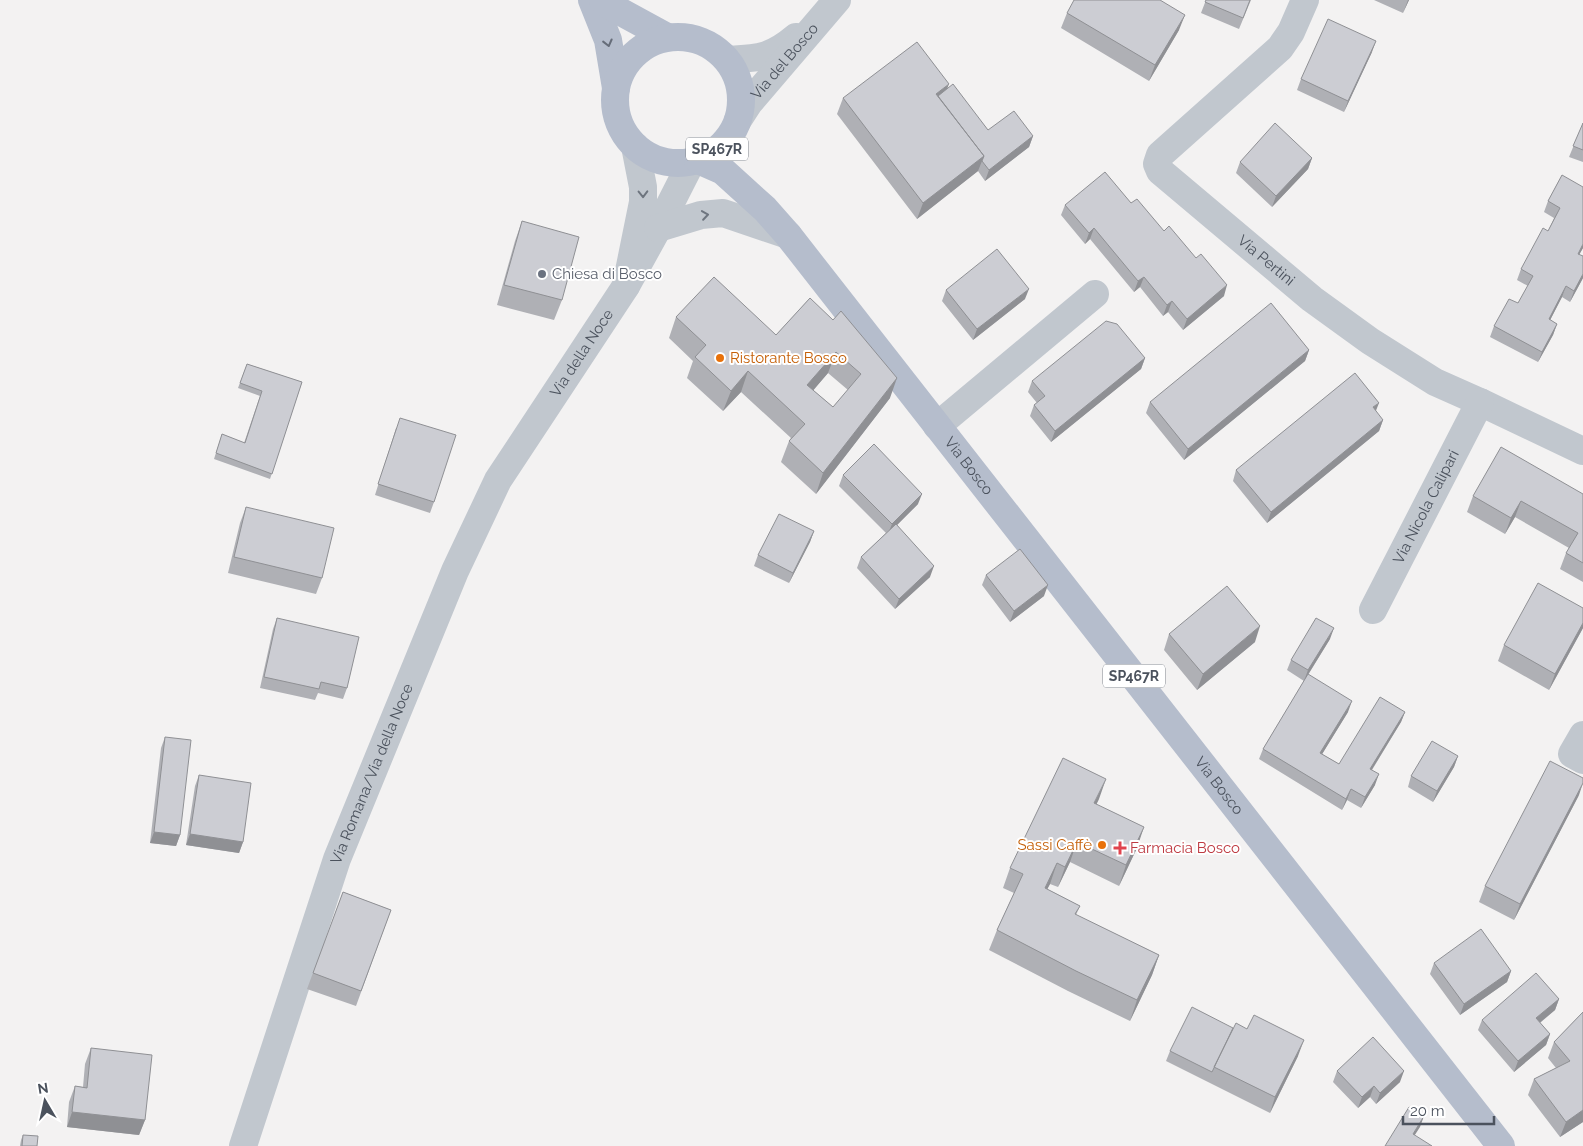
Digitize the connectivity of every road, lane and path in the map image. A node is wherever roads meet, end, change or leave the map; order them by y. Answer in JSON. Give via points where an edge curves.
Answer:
{"nodes":[{"id":1,"x":592,"y":0,"type":"edge"},
{"id":2,"x":603,"y":0,"type":"edge"},
{"id":3,"x":1305,"y":0,"type":"edge"},
{"id":4,"x":835,"y":3,"type":"edge"},
{"id":5,"x":667,"y":37,"type":"junction"},
{"id":6,"x":728,"y":60,"type":"junction"},
{"id":7,"x":616,"y":88,"type":"junction"},
{"id":8,"x":736,"y":126,"type":"junction"},
{"id":9,"x":635,"y":146,"type":"junction"},
{"id":10,"x":694,"y":162,"type":"junction"},
{"id":11,"x":765,"y":209,"type":"junction"},
{"id":12,"x":658,"y":228,"type":"junction"},
{"id":13,"x":788,"y":234,"type":"junction"},
{"id":14,"x":626,"y":286,"type":"junction"},
{"id":15,"x":1095,"y":294,"type":"dead end"},
{"id":16,"x":1480,"y":402,"type":"junction"},
{"id":17,"x":539,"y":419,"type":"joint"},
{"id":18,"x":937,"y":426,"type":"junction"},
{"id":19,"x":1582,"y":449,"type":"edge"},
{"id":20,"x":1373,"y":610,"type":"dead end"},
{"id":21,"x":1583,"y":735,"type":"edge"},
{"id":22,"x":1583,"y":760,"type":"edge"},
{"id":23,"x":243,"y":1146,"type":"edge"},
{"id":24,"x":1501,"y":1146,"type":"edge"}],
"edges":[{"from":1,"to":7,"type":"main road","number":"SP467R","one_way":true,"via":[[608,40]]},
{"from":2,"to":5,"type":"main road","number":"SP467R"},
{"from":3,"to":16,"type":"street","name":"Via Pertini","via":[[1280,48],[1160,155],[1157,164],[1160,171],[1312,299],[1370,341],[1435,382]]},
{"from":4,"to":6,"type":"street","name":"Via del Bosco","via":[[781,49],[757,59]]},
{"from":4,"to":8,"type":"street","name":"Via del Bosco","via":[[749,103]]},
{"from":5,"to":6,"type":"main road","number":"SP467R","via":[[700,41],[715,48]]},
{"from":5,"to":7,"type":"main road","number":"SP467R","via":[[639,50],[620,74]]},
{"from":6,"to":8,"type":"main road","number":"SP467R","via":[[741,89],[742,105]]},
{"from":7,"to":9,"type":"main road","number":"SP467R","via":[[616,109],[622,130]]},
{"from":8,"to":10,"type":"main road","number":"SP467R","via":[[724,144]]},
{"from":8,"to":11,"type":"main road","name":"Via Bosco","number":"SP467R","via":[[732,135],[737,167]]},
{"from":9,"to":10,"type":"main road","number":"SP467R","via":[[660,160]]},
{"from":9,"to":14,"type":"street","name":"Via della Noce","one_way":true,"via":[[643,202]]},
{"from":10,"to":11,"type":"main road","name":"Via Bosco","number":"SP467R","via":[[723,170]]},
{"from":10,"to":12,"type":"street","name":"Via della Noce"},
{"from":11,"to":13,"type":"main road","name":"Via Bosco","number":"SP467R"},
{"from":12,"to":13,"type":"street","one_way":true,"via":[[701,215],[723,213]]},
{"from":12,"to":14,"type":"street","name":"Via della Noce"},
{"from":13,"to":18,"type":"main road","name":"Via Bosco","number":"SP467R"},
{"from":14,"to":17,"type":"street","name":"Via della Noce"},
{"from":15,"to":18,"type":"street","name":"Via Bosco"},
{"from":16,"to":19,"type":"street","name":"Via Pertini"},
{"from":16,"to":20,"type":"street","name":"Via Nicola Calipari"},
{"from":17,"to":23,"type":"street","name":"Via Romana/Via della Noce","via":[[498,480],[455,571],[337,859]]},
{"from":18,"to":24,"type":"main road","name":"Via Bosco","number":"SP467R"},
{"from":21,"to":22,"type":"street","via":[[1572,754]]}]}
